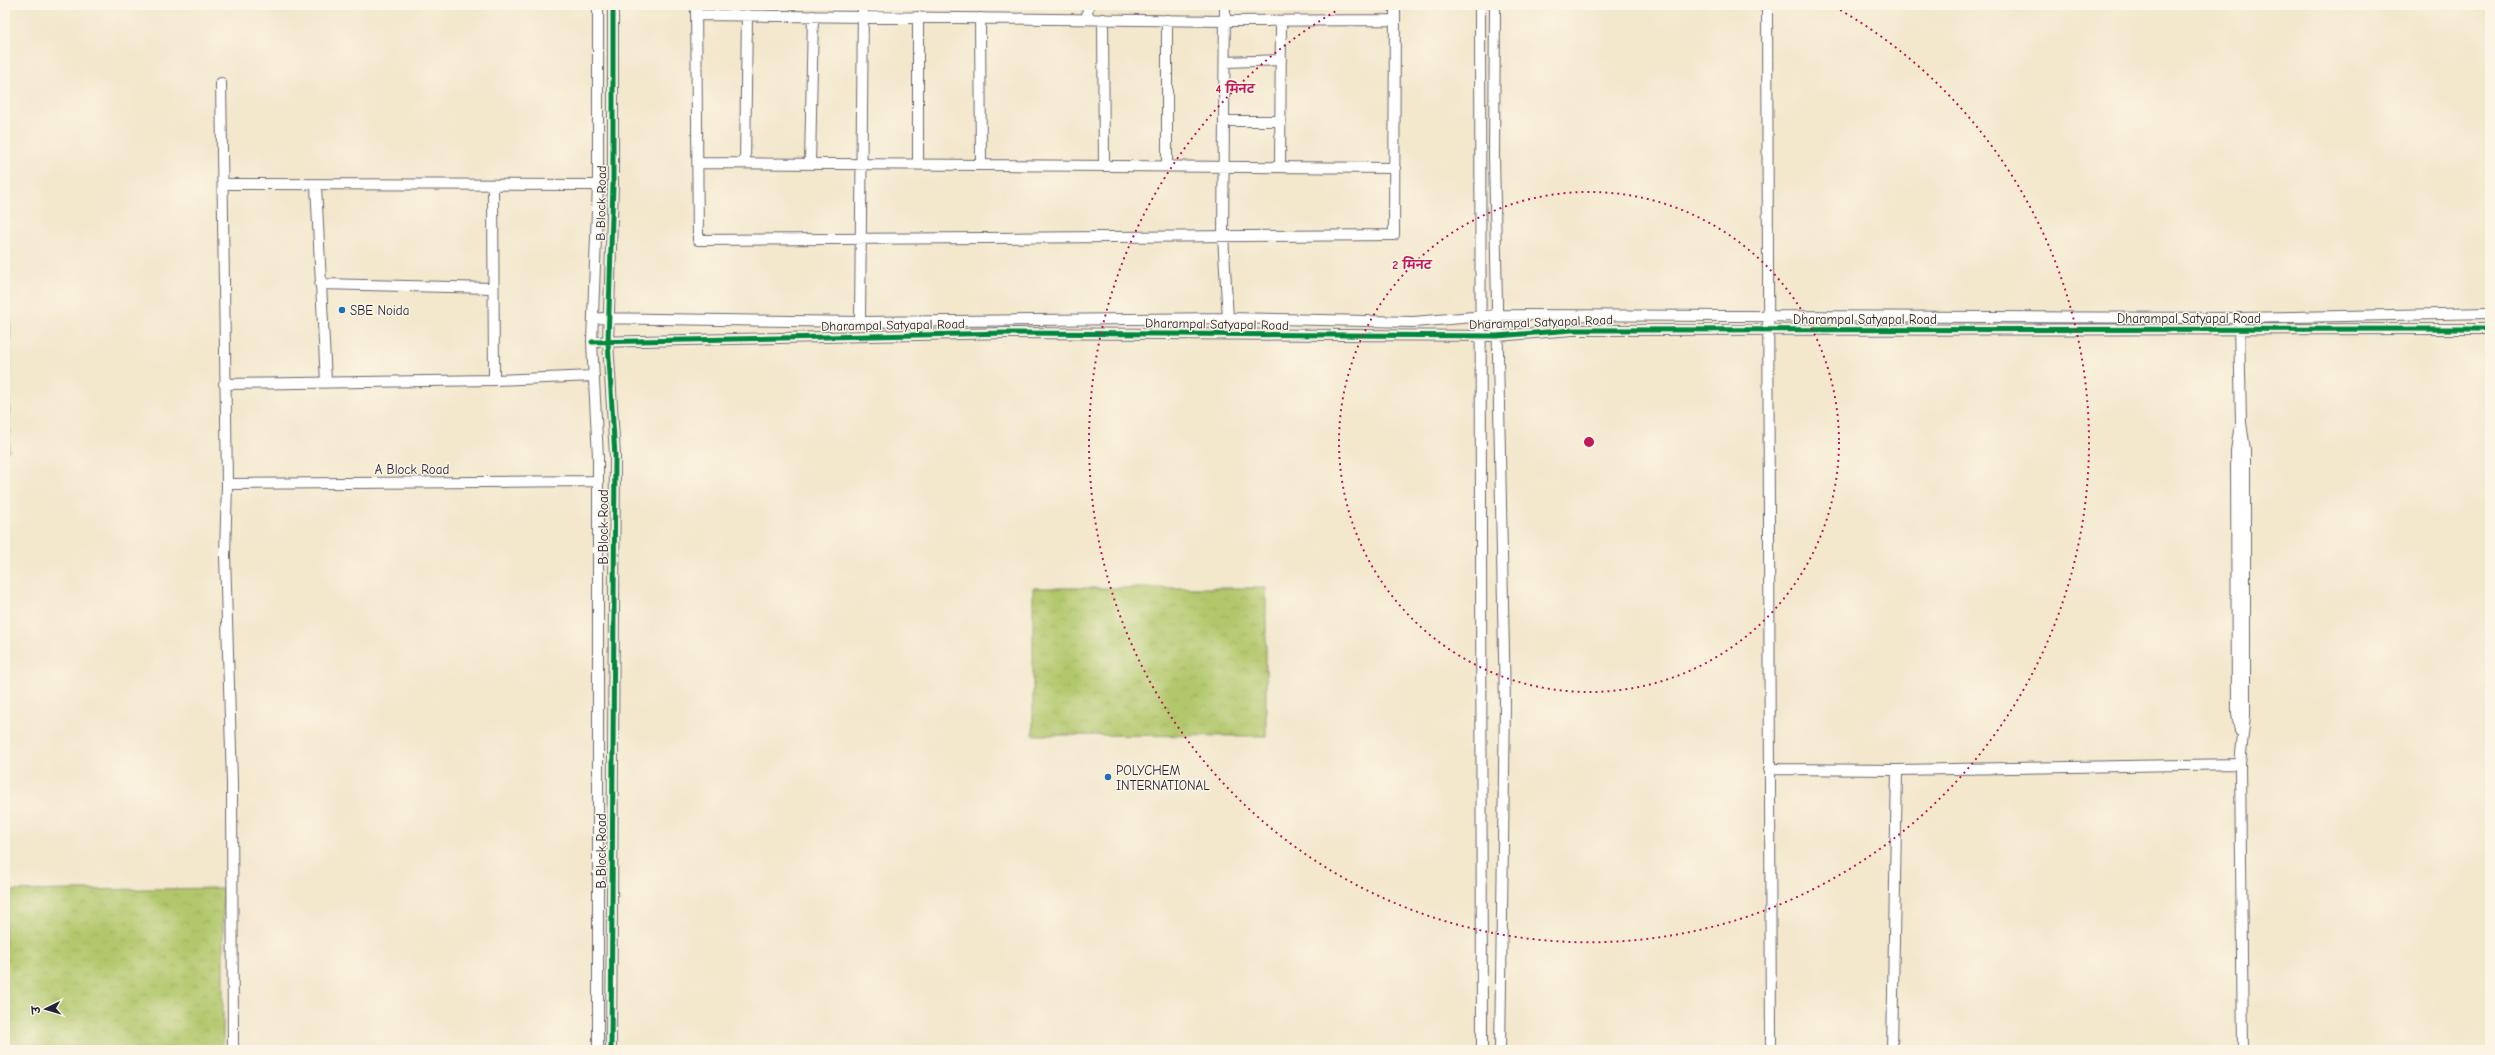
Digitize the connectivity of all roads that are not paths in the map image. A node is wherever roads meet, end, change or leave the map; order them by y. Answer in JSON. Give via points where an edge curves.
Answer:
{"nodes":[{"id":1,"x":598,"y":5,"type":"edge"},
{"id":2,"x":613,"y":5,"type":"edge"},
{"id":3,"x":863,"y":5,"type":"edge"},
{"id":4,"x":1088,"y":5,"type":"edge"},
{"id":5,"x":1226,"y":5,"type":"edge"},
{"id":6,"x":1395,"y":5,"type":"edge"},
{"id":7,"x":1480,"y":5,"type":"edge"},
{"id":8,"x":1495,"y":5,"type":"edge"},
{"id":9,"x":1767,"y":5,"type":"edge"},
{"id":10,"x":696,"y":10,"type":"edge"},
{"id":11,"x":747,"y":15,"type":"junction"},
{"id":12,"x":813,"y":16,"type":"junction"},
{"id":13,"x":863,"y":16,"type":"junction"},
{"id":14,"x":918,"y":17,"type":"junction"},
{"id":15,"x":980,"y":18,"type":"junction"},
{"id":16,"x":1087,"y":19,"type":"junction"},
{"id":17,"x":1103,"y":19,"type":"junction"},
{"id":18,"x":1167,"y":20,"type":"junction"},
{"id":19,"x":1395,"y":20,"type":"junction"},
{"id":20,"x":1225,"y":21,"type":"junction"},
{"id":21,"x":1281,"y":21,"type":"junction"},
{"id":22,"x":1281,"y":60,"type":"junction"},
{"id":23,"x":1225,"y":62,"type":"junction"},
{"id":24,"x":222,"y":83,"type":"dead end"},
{"id":25,"x":1225,"y":121,"type":"junction"},
{"id":26,"x":1280,"y":121,"type":"junction"},
{"id":27,"x":698,"y":163,"type":"junction"},
{"id":28,"x":744,"y":163,"type":"junction"},
{"id":29,"x":810,"y":164,"type":"junction"},
{"id":30,"x":863,"y":164,"type":"junction"},
{"id":31,"x":918,"y":164,"type":"junction"},
{"id":32,"x":981,"y":165,"type":"junction"},
{"id":33,"x":1104,"y":166,"type":"junction"},
{"id":34,"x":1167,"y":166,"type":"junction"},
{"id":35,"x":1225,"y":167,"type":"junction"},
{"id":36,"x":1280,"y":167,"type":"junction"},
{"id":37,"x":1396,"y":168,"type":"junction"},
{"id":38,"x":223,"y":184,"type":"junction"},
{"id":39,"x":316,"y":185,"type":"junction"},
{"id":40,"x":493,"y":185,"type":"junction"},
{"id":41,"x":598,"y":185,"type":"junction"},
{"id":42,"x":1223,"y":236,"type":"junction"},
{"id":43,"x":863,"y":238,"type":"junction"},
{"id":44,"x":320,"y":284,"type":"junction"},
{"id":45,"x":493,"y":288,"type":"junction"},
{"id":46,"x":2490,"y":313,"type":"edge"},
{"id":47,"x":1498,"y":315,"type":"junction"},
{"id":48,"x":1481,"y":316,"type":"junction"},
{"id":49,"x":1767,"y":317,"type":"junction"},
{"id":50,"x":594,"y":318,"type":"junction"},
{"id":51,"x":609,"y":318,"type":"junction"},
{"id":52,"x":1228,"y":318,"type":"junction"},
{"id":53,"x":2239,"y":318,"type":"junction"},
{"id":54,"x":860,"y":322,"type":"junction"},
{"id":55,"x":2239,"y":329,"type":"junction"},
{"id":56,"x":2490,"y":329,"type":"edge"},
{"id":57,"x":1767,"y":330,"type":"junction"},
{"id":58,"x":1482,"y":336,"type":"junction"},
{"id":59,"x":1497,"y":336,"type":"junction"},
{"id":60,"x":592,"y":342,"type":"junction"},
{"id":61,"x":608,"y":342,"type":"junction"},
{"id":62,"x":594,"y":376,"type":"junction"},
{"id":63,"x":494,"y":380,"type":"junction"},
{"id":64,"x":326,"y":382,"type":"junction"},
{"id":65,"x":224,"y":384,"type":"junction"},
{"id":66,"x":598,"y":481,"type":"junction"},
{"id":67,"x":226,"y":484,"type":"junction"},
{"id":68,"x":2240,"y":764,"type":"junction"},
{"id":69,"x":1769,"y":769,"type":"junction"},
{"id":70,"x":1897,"y":770,"type":"junction"},
{"id":71,"x":233,"y":1050,"type":"edge"},
{"id":72,"x":598,"y":1050,"type":"edge"},
{"id":73,"x":611,"y":1050,"type":"edge"},
{"id":74,"x":1482,"y":1050,"type":"edge"},
{"id":75,"x":1500,"y":1050,"type":"edge"},
{"id":76,"x":1771,"y":1050,"type":"edge"},
{"id":77,"x":1892,"y":1050,"type":"edge"},
{"id":78,"x":2242,"y":1050,"type":"edge"}],
"edges":[{"from":1,"to":41,"type":"street","name":"B Block Road"},
{"from":2,"to":51,"type":"street","name":"B Block Road","via":[[613,185]]},
{"from":3,"to":13,"type":"street"},
{"from":4,"to":16,"type":"street"},
{"from":5,"to":20,"type":"street"},
{"from":6,"to":19,"type":"street"},
{"from":7,"to":48,"type":"street"},
{"from":8,"to":47,"type":"street","via":[[1494,155]]},
{"from":9,"to":49,"type":"street"},
{"from":10,"to":11,"type":"street"},
{"from":10,"to":27,"type":"street"},
{"from":11,"to":12,"type":"street"},
{"from":11,"to":28,"type":"street"},
{"from":12,"to":13,"type":"street"},
{"from":12,"to":29,"type":"street"},
{"from":13,"to":14,"type":"street"},
{"from":13,"to":30,"type":"street"},
{"from":14,"to":15,"type":"street"},
{"from":14,"to":31,"type":"street"},
{"from":15,"to":16,"type":"street"},
{"from":15,"to":32,"type":"street"},
{"from":16,"to":17,"type":"street"},
{"from":17,"to":18,"type":"street"},
{"from":17,"to":33,"type":"street"},
{"from":18,"to":20,"type":"street"},
{"from":18,"to":34,"type":"street"},
{"from":19,"to":21,"type":"street"},
{"from":19,"to":37,"type":"street"},
{"from":20,"to":21,"type":"street"},
{"from":20,"to":23,"type":"street"},
{"from":21,"to":22,"type":"street"},
{"from":22,"to":23,"type":"street"},
{"from":22,"to":26,"type":"street"},
{"from":23,"to":25,"type":"street"},
{"from":24,"to":38,"type":"street"},
{"from":25,"to":26,"type":"street"},
{"from":25,"to":35,"type":"street"},
{"from":26,"to":36,"type":"street"},
{"from":27,"to":28,"type":"street"},
{"from":27,"to":43,"type":"street","via":[[698,240]]},
{"from":28,"to":29,"type":"street"},
{"from":29,"to":30,"type":"street"},
{"from":30,"to":31,"type":"street"},
{"from":30,"to":43,"type":"street"},
{"from":31,"to":32,"type":"street"},
{"from":32,"to":33,"type":"street"},
{"from":33,"to":34,"type":"street"},
{"from":34,"to":35,"type":"street"},
{"from":35,"to":36,"type":"street"},
{"from":35,"to":42,"type":"street"},
{"from":36,"to":37,"type":"street"},
{"from":37,"to":42,"type":"street","via":[[1394,235]]},
{"from":38,"to":39,"type":"street"},
{"from":38,"to":65,"type":"street"},
{"from":39,"to":40,"type":"street"},
{"from":39,"to":44,"type":"street"},
{"from":40,"to":41,"type":"street"},
{"from":40,"to":45,"type":"street"},
{"from":41,"to":50,"type":"street","name":"B Block Road"},
{"from":42,"to":43,"type":"street"},
{"from":42,"to":52,"type":"street"},
{"from":43,"to":54,"type":"street"},
{"from":44,"to":45,"type":"street"},
{"from":44,"to":64,"type":"street"},
{"from":45,"to":63,"type":"street"},
{"from":46,"to":53,"type":"street","name":"Dharampal Satyapal Road"},
{"from":47,"to":48,"type":"street","name":"Dharampal Satyapal Road"},
{"from":47,"to":49,"type":"street","name":"Dharampal Satyapal Road"},
{"from":47,"to":59,"type":"street"},
{"from":48,"to":52,"type":"street","name":"Dharampal Satyapal Road","via":[[1413,322]]},
{"from":48,"to":58,"type":"street"},
{"from":49,"to":53,"type":"street","name":"Dharampal Satyapal Road"},
{"from":49,"to":57,"type":"street"},
{"from":50,"to":51,"type":"street","name":"Dharampal Satyapal Road"},
{"from":50,"to":60,"type":"street","name":"B Block Road"},
{"from":51,"to":54,"type":"street","name":"Dharampal Satyapal Road"},
{"from":51,"to":61,"type":"street","name":"B Block Road"},
{"from":52,"to":54,"type":"street","name":"Dharampal Satyapal Road"},
{"from":53,"to":55,"type":"street"},
{"from":55,"to":56,"type":"street","name":"Dharampal Satyapal Road"},
{"from":55,"to":57,"type":"street","name":"Dharampal Satyapal Road"},
{"from":55,"to":68,"type":"street","via":[[2240,423],[2245,450],[2245,714]]},
{"from":57,"to":59,"type":"street","name":"Dharampal Satyapal Road","via":[[1572,330]]},
{"from":57,"to":69,"type":"street"},
{"from":58,"to":59,"type":"street","name":"Dharampal Satyapal Road"},
{"from":58,"to":61,"type":"street","name":"Dharampal Satyapal Road","via":[[1007,333]]},
{"from":58,"to":74,"type":"street"},
{"from":59,"to":75,"type":"street","via":[[1505,704]]},
{"from":60,"to":61,"type":"street","name":"Dharampal Satyapal Road"},
{"from":60,"to":62,"type":"street","name":"B Block Road"},
{"from":61,"to":73,"type":"street","name":"B Block Road","via":[[615,456]]},
{"from":62,"to":63,"type":"street"},
{"from":62,"to":66,"type":"street","name":"B Block Road"},
{"from":63,"to":64,"type":"street"},
{"from":64,"to":65,"type":"street"},
{"from":65,"to":67,"type":"street"},
{"from":66,"to":67,"type":"street","name":"A Block Road"},
{"from":66,"to":72,"type":"street","name":"B Block Road"},
{"from":67,"to":71,"type":"street","via":[[225,555],[232,776]]},
{"from":68,"to":70,"type":"street"},
{"from":68,"to":78,"type":"street"},
{"from":69,"to":70,"type":"street"},
{"from":69,"to":76,"type":"street"},
{"from":70,"to":77,"type":"street"}]}
